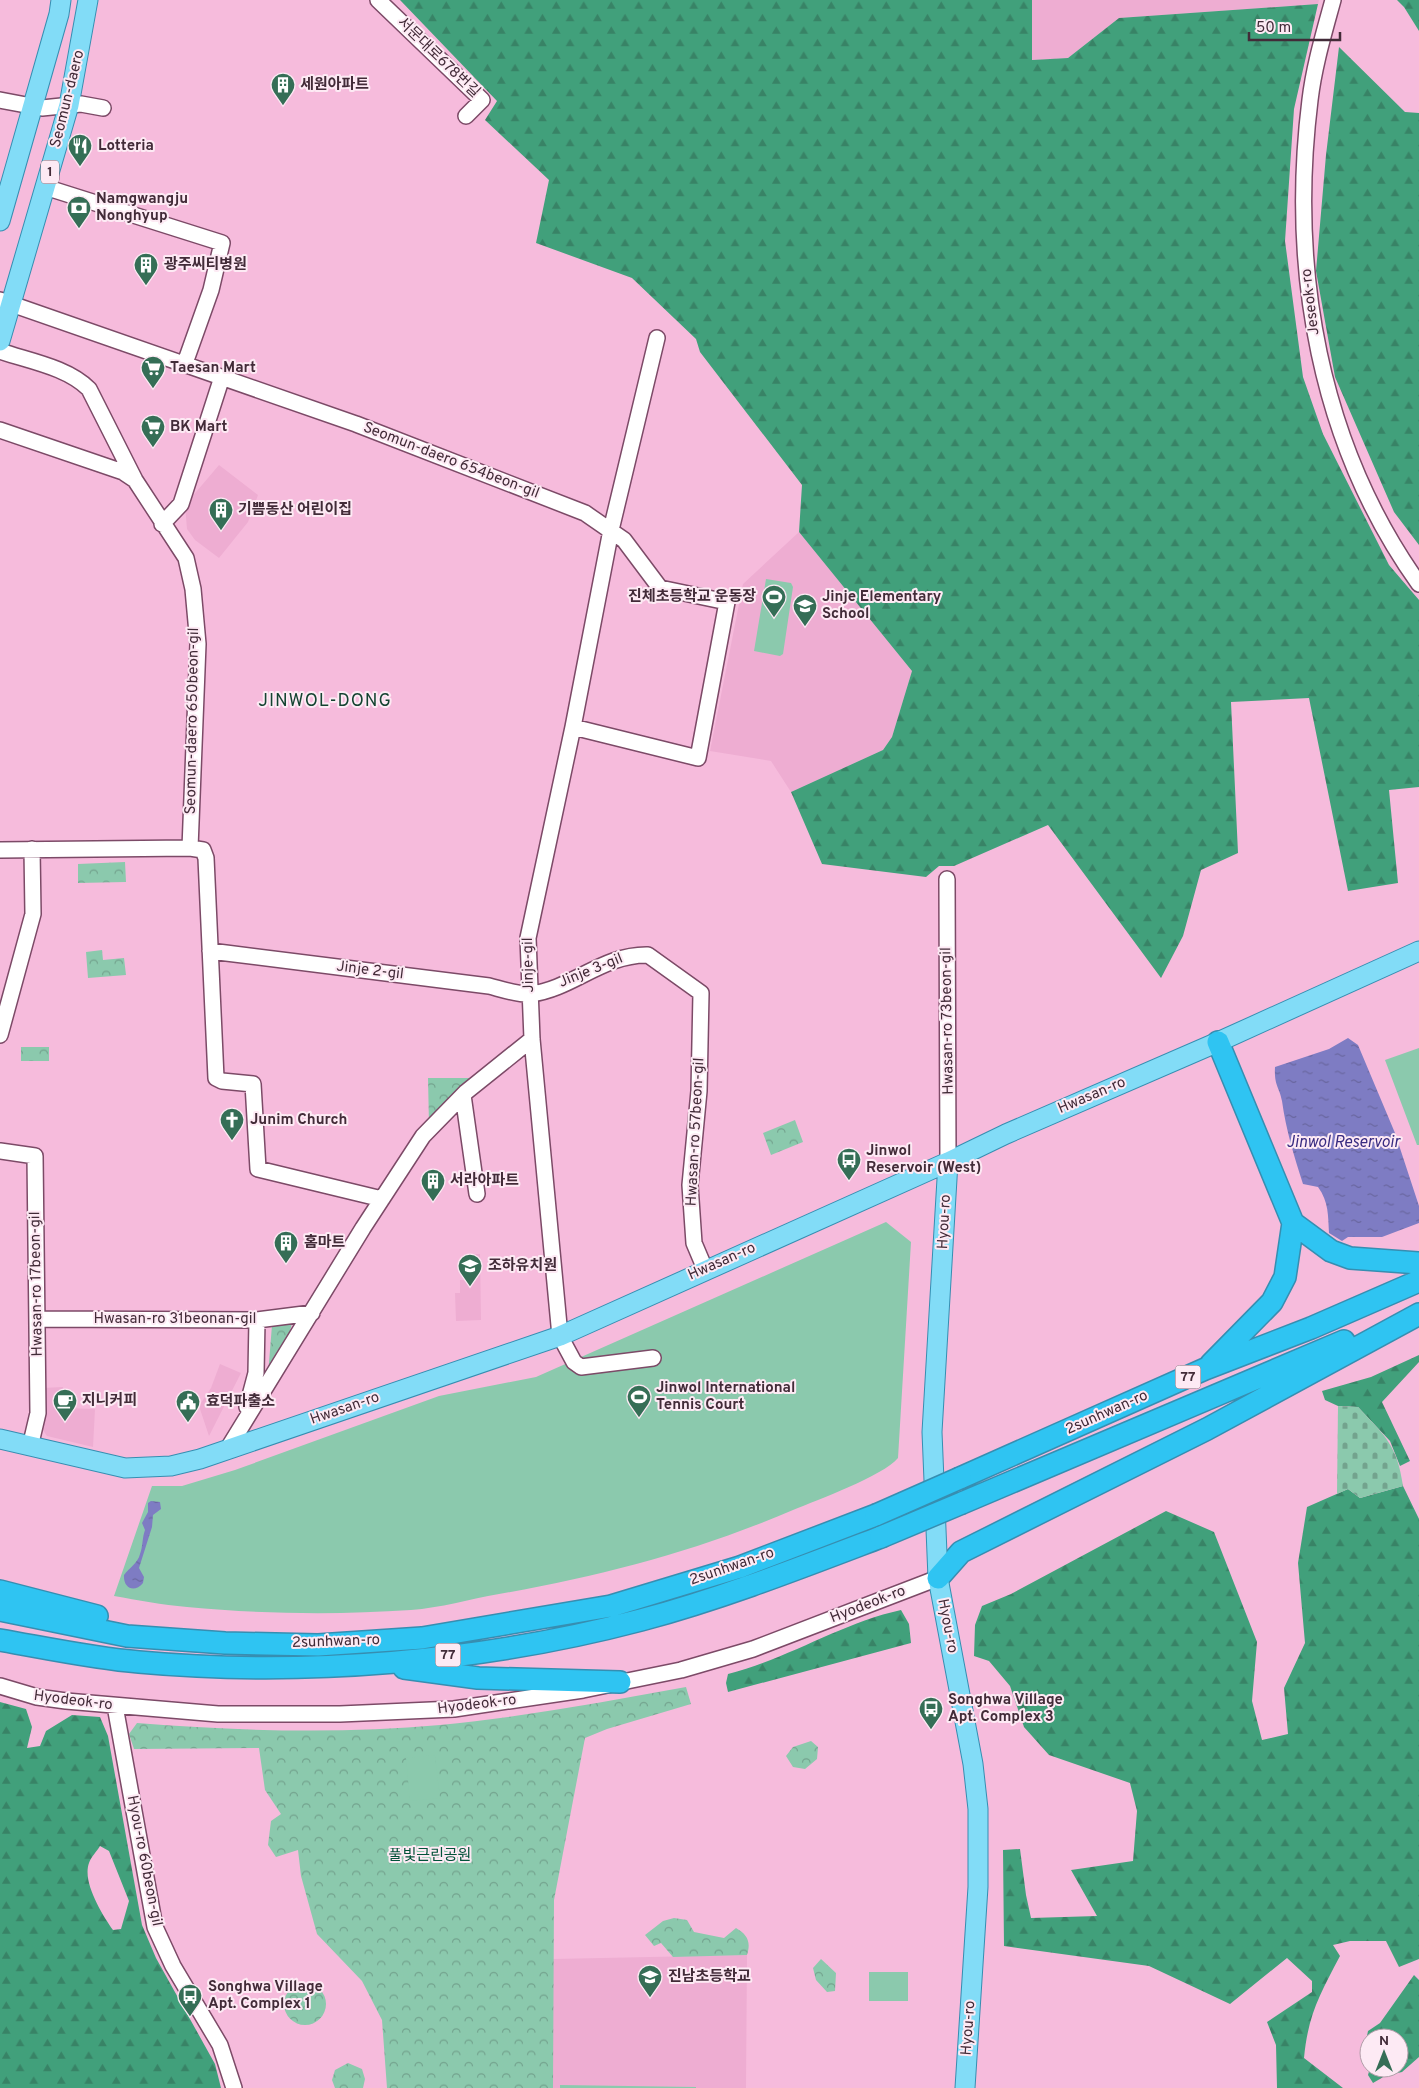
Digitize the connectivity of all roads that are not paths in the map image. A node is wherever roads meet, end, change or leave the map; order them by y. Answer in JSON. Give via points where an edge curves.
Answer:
{"nodes":[{"id":1,"x":61,"y":0,"type":"edge"},
{"id":2,"x":88,"y":0,"type":"edge"},
{"id":3,"x":378,"y":0,"type":"edge"},
{"id":4,"x":1333,"y":0,"type":"edge"},
{"id":5,"x":0,"y":100,"type":"edge"},
{"id":6,"x":69,"y":105,"type":"junction"},
{"id":7,"x":34,"y":106,"type":"junction"},
{"id":8,"x":103,"y":108,"type":"dead end"},
{"id":9,"x":466,"y":116,"type":"dead end"},
{"id":10,"x":45,"y":187,"type":"junction"},
{"id":11,"x":0,"y":221,"type":"edge"},
{"id":12,"x":6,"y":302,"type":"edge"},
{"id":13,"x":658,"y":338,"type":"dead end"},
{"id":14,"x":0,"y":341,"type":"edge"},
{"id":15,"x":0,"y":351,"type":"edge"},
{"id":16,"x":185,"y":363,"type":"junction"},
{"id":17,"x":222,"y":377,"type":"junction"},
{"id":18,"x":0,"y":430,"type":"edge"},
{"id":19,"x":135,"y":480,"type":"junction"},
{"id":20,"x":162,"y":524,"type":"junction"},
{"id":21,"x":611,"y":530,"type":"junction"},
{"id":22,"x":1419,"y":584,"type":"edge"},
{"id":23,"x":573,"y":727,"type":"junction"},
{"id":24,"x":190,"y":848,"type":"junction"},
{"id":25,"x":32,"y":849,"type":"junction"},
{"id":26,"x":0,"y":850,"type":"edge"},
{"id":27,"x":947,"y":880,"type":"dead end"},
{"id":28,"x":210,"y":951,"type":"junction"},
{"id":29,"x":1419,"y":952,"type":"edge"},
{"id":30,"x":701,"y":993,"type":"joint"},
{"id":31,"x":529,"y":994,"type":"junction"},
{"id":32,"x":0,"y":1035,"type":"edge"},
{"id":33,"x":532,"y":1040,"type":"junction"},
{"id":34,"x":1218,"y":1042,"type":"junction"},
{"id":35,"x":463,"y":1095,"type":"junction"},
{"id":36,"x":0,"y":1151,"type":"edge"},
{"id":37,"x":948,"y":1162,"type":"junction"},
{"id":38,"x":477,"y":1194,"type":"dead end"},
{"id":39,"x":382,"y":1199,"type":"junction"},
{"id":40,"x":1296,"y":1226,"type":"junction"},
{"id":41,"x":1419,"y":1263,"type":"edge"},
{"id":42,"x":705,"y":1269,"type":"junction"},
{"id":43,"x":1419,"y":1281,"type":"edge"},
{"id":44,"x":1419,"y":1309,"type":"edge"},
{"id":45,"x":312,"y":1313,"type":"junction"},
{"id":46,"x":1419,"y":1314,"type":"edge"},
{"id":47,"x":37,"y":1320,"type":"junction"},
{"id":48,"x":257,"y":1320,"type":"junction"},
{"id":49,"x":560,"y":1336,"type":"junction"},
{"id":50,"x":653,"y":1358,"type":"dead end"},
{"id":51,"x":1205,"y":1369,"type":"junction"},
{"id":52,"x":241,"y":1427,"type":"junction"},
{"id":53,"x":0,"y":1439,"type":"edge"},
{"id":54,"x":30,"y":1446,"type":"junction"},
{"id":55,"x":227,"y":1450,"type":"junction"},
{"id":56,"x":938,"y":1578,"type":"junction"},
{"id":57,"x":0,"y":1591,"type":"edge"},
{"id":58,"x":0,"y":1610,"type":"edge"},
{"id":59,"x":0,"y":1640,"type":"edge"},
{"id":60,"x":225,"y":1643,"type":"junction"},
{"id":61,"x":377,"y":1664,"type":"junction"},
{"id":62,"x":620,"y":1682,"type":"junction"},
{"id":63,"x":0,"y":1686,"type":"edge"},
{"id":64,"x":115,"y":1706,"type":"junction"},
{"id":65,"x":234,"y":2088,"type":"edge"},
{"id":66,"x":965,"y":2088,"type":"edge"}],
"edges":[{"from":1,"to":7,"type":"main road","name":"Seomun-daero"},
{"from":2,"to":6,"type":"main road","name":"Seomun-daero","number":"1"},
{"from":3,"to":9,"type":"street","name":"서문대로678번길","via":[[482,100]]},
{"from":4,"to":22,"type":"street","name":"Jeseok-ro","via":[[1316,64],[1307,134],[1305,239],[1309,306],[1321,370],[1341,436],[1372,506],[1397,553]]},
{"from":5,"to":7,"type":"street"},
{"from":6,"to":7,"type":"street"},
{"from":6,"to":8,"type":"street"},
{"from":6,"to":10,"type":"main road","name":"Seomun-daero","number":"1"},
{"from":7,"to":11,"type":"main road","name":"Seomun-daero"},
{"from":10,"to":12,"type":"main road","name":"Seomun-daero","number":"1"},
{"from":10,"to":16,"type":"street","via":[[222,243],[211,290]]},
{"from":12,"to":14,"type":"main road","name":"Seomun-daero","number":"1"},
{"from":12,"to":16,"type":"street","name":"Seomun-daero 654beon-gil"},
{"from":13,"to":21,"type":"street","name":"Jinje-gil"},
{"from":15,"to":19,"type":"street","name":"Seomun-daero 650beon-gil","via":[[62,372],[83,383],[95,397]]},
{"from":16,"to":17,"type":"street","name":"Seomun-daero 654beon-gil"},
{"from":17,"to":20,"type":"street","via":[[181,504]]},
{"from":17,"to":21,"type":"street","name":"Seomun-daero 654beon-gil","via":[[356,424],[585,513]]},
{"from":18,"to":19,"type":"street","via":[[123,472]]},
{"from":19,"to":20,"type":"street","name":"Seomun-daero 650beon-gil"},
{"from":20,"to":24,"type":"street","name":"Seomun-daero 650beon-gil","via":[[186,558],[193,589],[198,644]]},
{"from":21,"to":23,"type":"street","name":"Jinje-gil"},
{"from":21,"to":23,"type":"street","name":"Seomun-daero 654beon-gil","via":[[624,540],[660,588],[727,602],[698,758]]},
{"from":23,"to":31,"type":"street","name":"Jinje-gil","via":[[529,926]]},
{"from":24,"to":25,"type":"street"},
{"from":24,"to":28,"type":"street","via":[[203,850],[206,858]]},
{"from":25,"to":26,"type":"street"},
{"from":25,"to":32,"type":"street","via":[[33,914]]},
{"from":27,"to":37,"type":"street","name":"Hwasan-ro 73beon-gil"},
{"from":28,"to":31,"type":"street","name":"Jinje 2-gil","via":[[489,986]]},
{"from":28,"to":39,"type":"street","via":[[216,1078],[253,1084],[258,1169]]},
{"from":29,"to":34,"type":"main road","name":"Hwasan-ro"},
{"from":30,"to":31,"type":"street","name":"Jinje 3-gil","via":[[648,955],[636,955]]},
{"from":30,"to":42,"type":"street","name":"Hwasan-ro 57beon-gil","via":[[699,1091],[690,1185],[694,1243]]},
{"from":31,"to":33,"type":"street","name":"Jinje-gil"},
{"from":33,"to":35,"type":"street"},
{"from":33,"to":49,"type":"street","name":"Jinje-gil"},
{"from":34,"to":37,"type":"main road","name":"Hwasan-ro"},
{"from":34,"to":40,"type":"highway"},
{"from":35,"to":38,"type":"street"},
{"from":35,"to":39,"type":"street","via":[[423,1136]]},
{"from":36,"to":47,"type":"street","name":"Hwasan-ro 17beon-gil","via":[[35,1156]]},
{"from":37,"to":42,"type":"main road","name":"Hwasan-ro"},
{"from":37,"to":56,"type":"main road","name":"Hyou-ro","via":[[932,1432]]},
{"from":39,"to":45,"type":"street"},
{"from":40,"to":41,"type":"highway","via":[[1350,1258]]},
{"from":40,"to":51,"type":"highway","via":[[1285,1277],[1272,1302]]},
{"from":42,"to":49,"type":"main road","name":"Hwasan-ro"},
{"from":43,"to":51,"type":"highway","name":"2sunhwan-ro","number":"77","via":[[1305,1331]]},
{"from":44,"to":61,"type":"highway","name":"2sunhwan-ro","number":"77","bridge":true,"via":[[881,1537],[737,1592],[640,1620],[538,1642]]},
{"from":45,"to":48,"type":"street","name":"Hwasan-ro 31beonan-gil"},
{"from":45,"to":52,"type":"street"},
{"from":46,"to":56,"type":"highway","via":[[1207,1429],[960,1552]]},
{"from":47,"to":48,"type":"street","name":"Hwasan-ro 31beonan-gil"},
{"from":47,"to":54,"type":"street","name":"Hwasan-ro 17beon-gil","via":[[38,1413]]},
{"from":48,"to":52,"type":"street","via":[[256,1373]]},
{"from":49,"to":50,"type":"street","via":[[574,1362],[581,1367]]},
{"from":49,"to":55,"type":"main road","name":"Hwasan-ro"},
{"from":51,"to":60,"type":"highway","name":"2sunhwan-ro","number":"77","bridge":true,"via":[[876,1515],[740,1566],[611,1606],[422,1638],[318,1645]]},
{"from":52,"to":55,"type":"street"},
{"from":53,"to":54,"type":"main road","name":"Hwasan-ro"},
{"from":54,"to":55,"type":"main road","name":"Hwasan-ro","via":[[109,1465],[140,1468],[185,1464]]},
{"from":56,"to":62,"type":"street","name":"Hyodeok-ro","via":[[753,1649],[681,1670]]},
{"from":56,"to":66,"type":"main road","name":"Hyou-ro","via":[[973,1764],[978,1809],[978,1887]]},
{"from":57,"to":60,"type":"highway","via":[[71,1610]]},
{"from":58,"to":60,"type":"highway","name":"2sunhwan-ro","number":"77","via":[[127,1636]]},
{"from":59,"to":61,"type":"highway","name":"2sunhwan-ro","number":"77","via":[[138,1662],[226,1666]]},
{"from":61,"to":62,"type":"highway","via":[[478,1678]]},
{"from":62,"to":64,"type":"street","name":"Hyodeok-ro","via":[[454,1709],[340,1714],[218,1714]]},
{"from":63,"to":64,"type":"street","name":"Hyodeok-ro","via":[[37,1698]]},
{"from":64,"to":65,"type":"street","name":"Hyou-ro 60beon-gil","via":[[155,1927],[173,1966],[220,2045]]}]}
